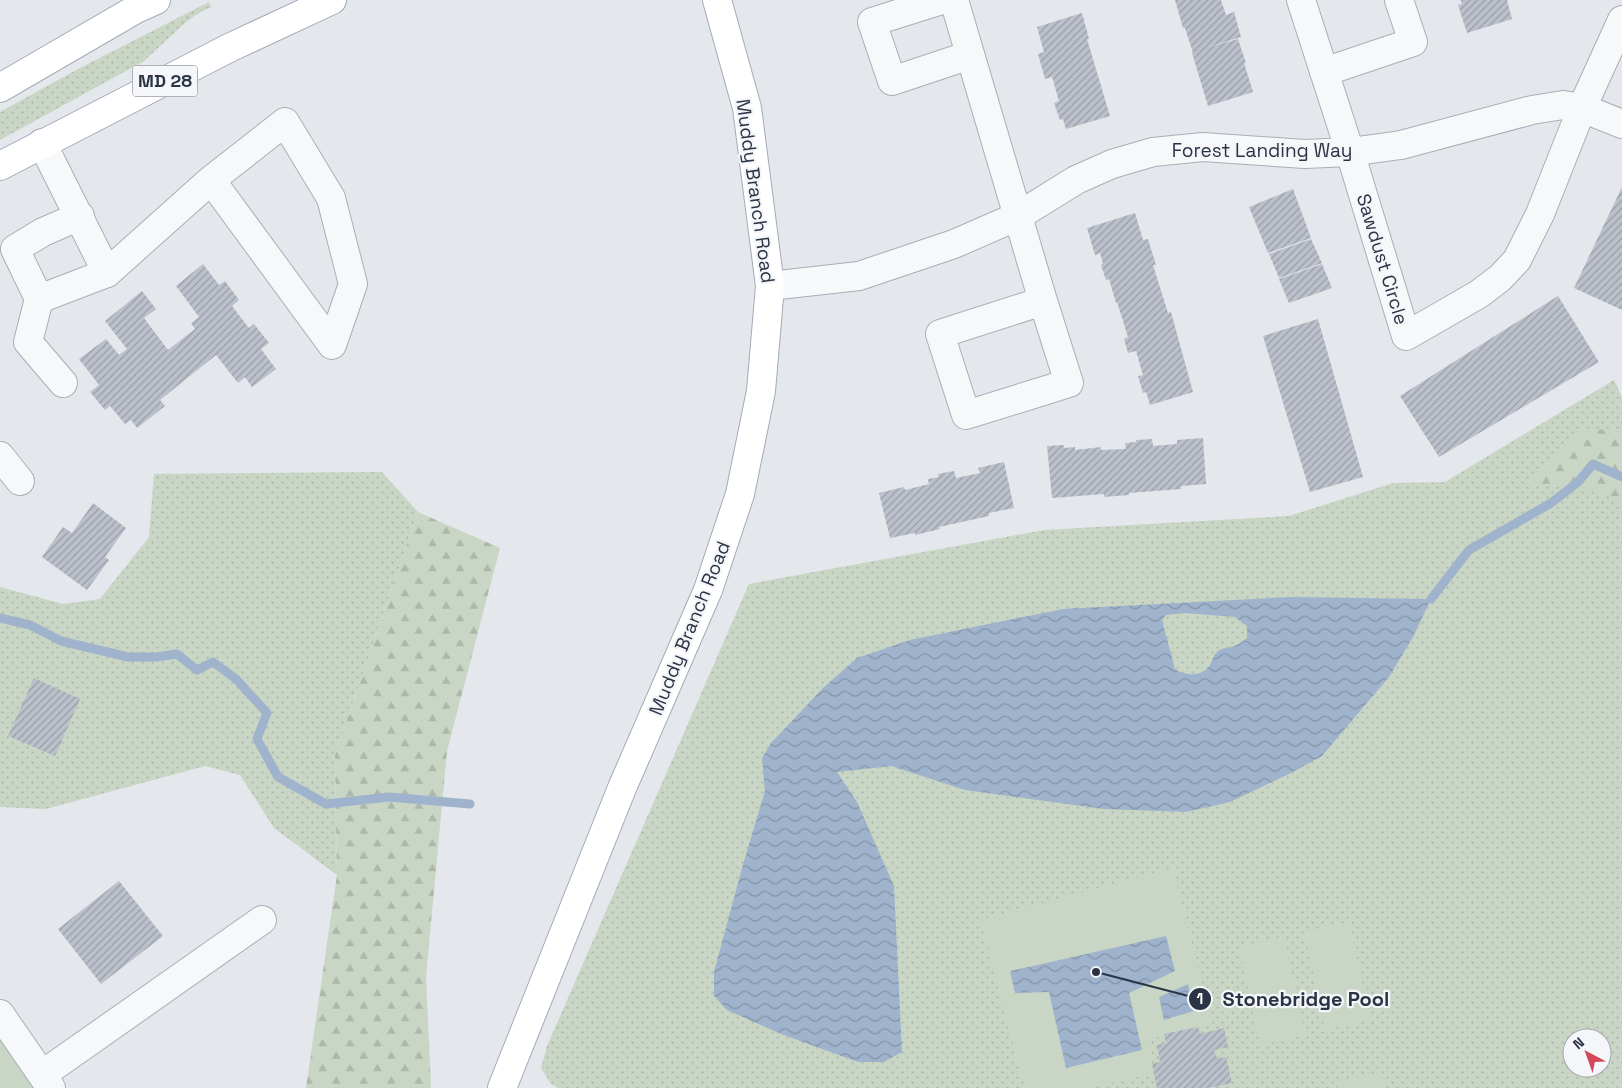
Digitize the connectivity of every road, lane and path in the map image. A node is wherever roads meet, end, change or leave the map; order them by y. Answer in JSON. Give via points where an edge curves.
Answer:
{"nodes":[{"id":1,"x":156,"y":0,"type":"edge"},
{"id":2,"x":332,"y":0,"type":"edge"},
{"id":3,"x":717,"y":0,"type":"edge"},
{"id":4,"x":942,"y":0,"type":"edge"},
{"id":5,"x":954,"y":0,"type":"edge"},
{"id":6,"x":1301,"y":0,"type":"edge"},
{"id":7,"x":1398,"y":0,"type":"edge"},
{"id":8,"x":1622,"y":20,"type":"edge"},
{"id":9,"x":970,"y":55,"type":"junction"},
{"id":10,"x":1324,"y":72,"type":"junction"},
{"id":11,"x":0,"y":88,"type":"edge"},
{"id":12,"x":1582,"y":108,"type":"junction"},
{"id":13,"x":1622,"y":124,"type":"edge"},
{"id":14,"x":42,"y":143,"type":"junction"},
{"id":15,"x":1350,"y":152,"type":"junction"},
{"id":16,"x":0,"y":166,"type":"edge"},
{"id":17,"x":211,"y":180,"type":"junction"},
{"id":18,"x":80,"y":216,"type":"junction"},
{"id":19,"x":1018,"y":216,"type":"junction"},
{"id":20,"x":107,"y":273,"type":"junction"},
{"id":21,"x":770,"y":286,"type":"junction"},
{"id":22,"x":39,"y":299,"type":"junction"},
{"id":23,"x":1043,"y":301,"type":"junction"},
{"id":24,"x":63,"y":383,"type":"dead end"},
{"id":25,"x":0,"y":456,"type":"edge"},
{"id":26,"x":20,"y":481,"type":"dead end"},
{"id":27,"x":262,"y":920,"type":"dead end"},
{"id":28,"x":0,"y":1014,"type":"edge"},
{"id":29,"x":47,"y":1081,"type":"edge"},
{"id":30,"x":502,"y":1088,"type":"edge"}],
"edges":[{"from":1,"to":11,"type":"main road"},
{"from":2,"to":14,"type":"main road","number":"MD 28","via":[[229,48]]},
{"from":3,"to":21,"type":"main road","name":"Muddy Branch Road","via":[[748,108]]},
{"from":4,"to":9,"type":"street","via":[[872,22],[892,81]]},
{"from":5,"to":9,"type":"street"},
{"from":6,"to":10,"type":"street"},
{"from":7,"to":10,"type":"street","via":[[1413,42]]},
{"from":8,"to":12,"type":"street"},
{"from":9,"to":19,"type":"street"},
{"from":10,"to":15,"type":"street"},
{"from":12,"to":13,"type":"street","name":"Forest Landing Way"},
{"from":12,"to":15,"type":"street","name":"Forest Landing Way","via":[[1562,105],[1532,110],[1401,145]]},
{"from":12,"to":15,"type":"street","name":"Sawdust Circle","via":[[1540,214],[1517,260],[1479,294],[1406,336]]},
{"from":14,"to":16,"type":"main road","number":"MD 28"},
{"from":14,"to":18,"type":"street"},
{"from":15,"to":19,"type":"street","name":"Forest Landing Way","via":[[1305,154],[1203,147],[1153,152],[1112,164],[1076,180]]},
{"from":17,"to":17,"type":"street","via":[[303,306],[332,345],[353,284],[330,198],[286,122]]},
{"from":17,"to":20,"type":"street"},
{"from":18,"to":20,"type":"street"},
{"from":18,"to":22,"type":"street","via":[[42,232],[16,249]]},
{"from":19,"to":21,"type":"street","name":"Forest Landing Way","via":[[954,244],[859,276]]},
{"from":19,"to":23,"type":"street"},
{"from":20,"to":22,"type":"street"},
{"from":21,"to":30,"type":"main road","name":"Muddy Branch Road","via":[[761,391],[740,494],[708,590],[622,788]]},
{"from":22,"to":24,"type":"street","via":[[28,342]]},
{"from":23,"to":23,"type":"street","via":[[940,334],[966,415],[1069,383]]},
{"from":25,"to":26,"type":"street"},
{"from":27,"to":29,"type":"street"},
{"from":28,"to":29,"type":"street"}]}
